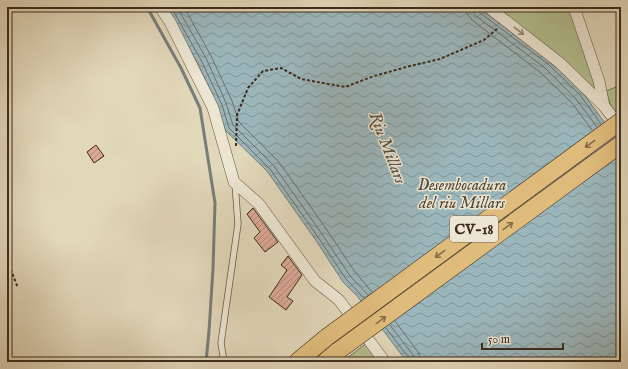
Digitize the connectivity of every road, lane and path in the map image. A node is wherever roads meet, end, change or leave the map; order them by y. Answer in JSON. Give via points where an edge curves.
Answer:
{"nodes":[{"id":1,"x":160,"y":7,"type":"edge"},
{"id":2,"x":488,"y":7,"type":"edge"},
{"id":3,"x":574,"y":7,"type":"edge"},
{"id":4,"x":506,"y":20,"type":"junction"},
{"id":5,"x":604,"y":106,"type":"junction"},
{"id":6,"x":621,"y":121,"type":"edge"},
{"id":7,"x":621,"y":128,"type":"edge"},
{"id":8,"x":621,"y":144,"type":"edge"},
{"id":9,"x":236,"y":153,"type":"dead end"},
{"id":10,"x":234,"y":182,"type":"junction"},
{"id":11,"x":7,"y":260,"type":"edge"},
{"id":12,"x":18,"y":288,"type":"dead end"},
{"id":13,"x":332,"y":357,"type":"edge"},
{"id":14,"x":382,"y":361,"type":"edge"},
{"id":15,"x":224,"y":362,"type":"edge"},
{"id":16,"x":297,"y":362,"type":"edge"}],
"edges":[{"from":1,"to":10,"type":"street","via":[[213,108]]},
{"from":2,"to":4,"type":"street"},
{"from":3,"to":5,"type":"street","via":[[599,81]]},
{"from":4,"to":5,"type":"street","one_way":true,"via":[[560,63]]},
{"from":4,"to":9,"type":"path","via":[[484,40],[440,59],[374,76],[344,87],[301,79],[281,68],[263,71],[248,88],[237,115]]},
{"from":5,"to":7,"type":"street"},
{"from":6,"to":16,"type":"main road","number":"CV-18","one_way":true,"bridge":true,"via":[[327,337]]},
{"from":13,"to":8,"type":"main road","number":"CV-18","one_way":true,"bridge":true},
{"from":10,"to":14,"type":"street","via":[[259,204],[315,281],[339,300]]},
{"from":10,"to":15,"type":"lane","via":[[238,224],[221,343]]},
{"from":11,"to":12,"type":"path"}]}
